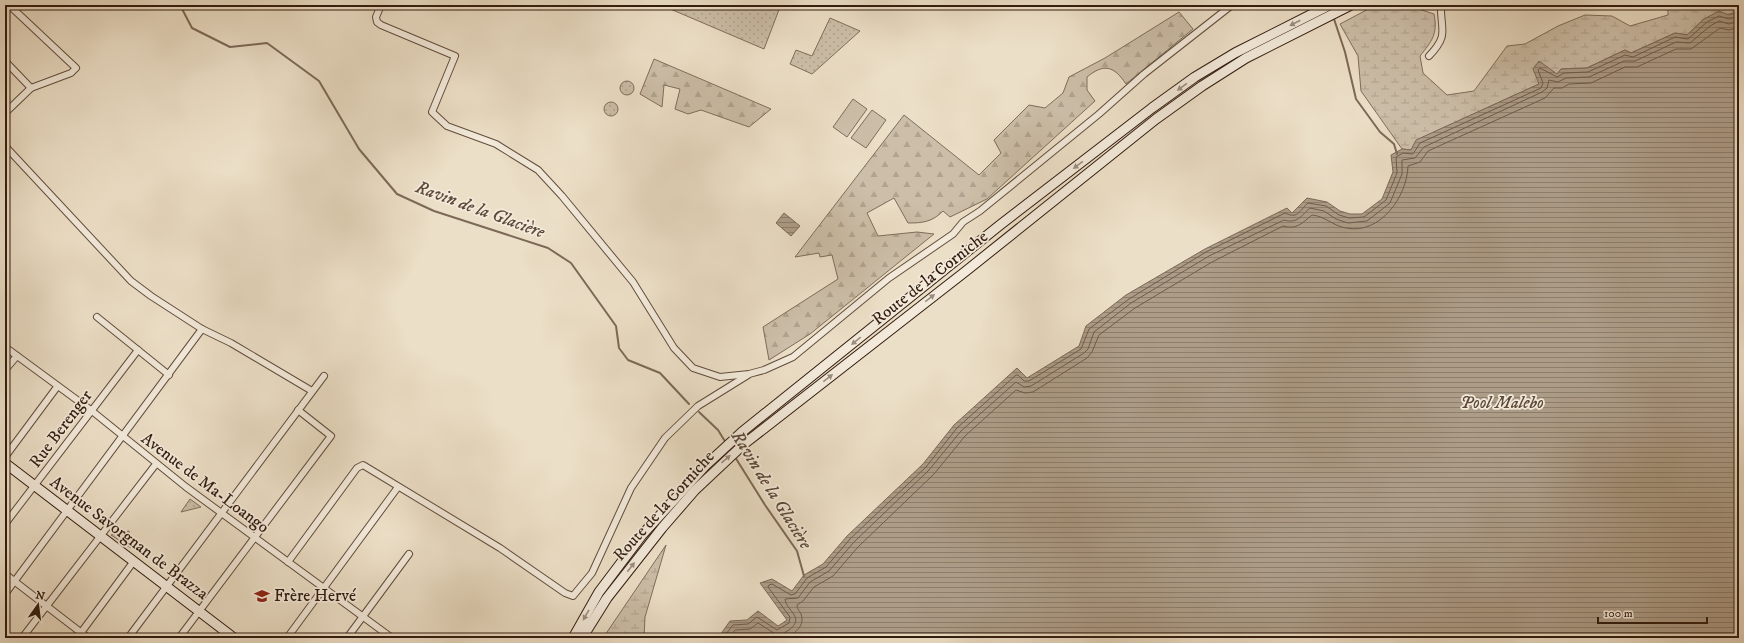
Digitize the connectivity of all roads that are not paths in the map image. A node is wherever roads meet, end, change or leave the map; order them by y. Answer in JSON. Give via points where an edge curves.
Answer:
{"nodes":[{"id":1,"x":9,"y":5,"type":"edge"},
{"id":2,"x":381,"y":5,"type":"edge"},
{"id":3,"x":1232,"y":5,"type":"edge"},
{"id":4,"x":1330,"y":5,"type":"edge"},
{"id":5,"x":1351,"y":5,"type":"edge"},
{"id":6,"x":1439,"y":6,"type":"edge"},
{"id":7,"x":1429,"y":56,"type":"dead end"},
{"id":8,"x":5,"y":61,"type":"edge"},
{"id":9,"x":32,"y":88,"type":"junction"},
{"id":10,"x":5,"y":102,"type":"edge"},
{"id":11,"x":10,"y":107,"type":"junction"},
{"id":12,"x":5,"y":113,"type":"edge"},
{"id":13,"x":5,"y":146,"type":"edge"},
{"id":14,"x":97,"y":317,"type":"dead end"},
{"id":15,"x":202,"y":329,"type":"junction"},
{"id":16,"x":5,"y":347,"type":"edge"},
{"id":17,"x":138,"y":350,"type":"junction"},
{"id":18,"x":16,"y":356,"type":"junction"},
{"id":19,"x":5,"y":370,"type":"edge"},
{"id":20,"x":749,"y":374,"type":"junction"},
{"id":21,"x":169,"y":375,"type":"junction"},
{"id":22,"x":324,"y":376,"type":"dead end"},
{"id":23,"x":57,"y":387,"type":"junction"},
{"id":24,"x":312,"y":391,"type":"junction"},
{"id":25,"x":298,"y":410,"type":"junction"},
{"id":26,"x":92,"y":411,"type":"junction"},
{"id":27,"x":121,"y":437,"type":"junction"},
{"id":28,"x":5,"y":457,"type":"edge"},
{"id":29,"x":5,"y":463,"type":"edge"},
{"id":30,"x":156,"y":464,"type":"junction"},
{"id":31,"x":35,"y":487,"type":"junction"},
{"id":32,"x":398,"y":487,"type":"junction"},
{"id":33,"x":67,"y":512,"type":"junction"},
{"id":34,"x":221,"y":512,"type":"junction"},
{"id":35,"x":5,"y":524,"type":"edge"},
{"id":36,"x":101,"y":536,"type":"junction"},
{"id":37,"x":254,"y":537,"type":"junction"},
{"id":38,"x":409,"y":554,"type":"dead end"},
{"id":39,"x":134,"y":561,"type":"junction"},
{"id":40,"x":288,"y":562,"type":"junction"},
{"id":41,"x":5,"y":574,"type":"edge"},
{"id":42,"x":15,"y":581,"type":"junction"},
{"id":43,"x":166,"y":585,"type":"junction"},
{"id":44,"x":323,"y":587,"type":"junction"},
{"id":45,"x":5,"y":594,"type":"edge"},
{"id":46,"x":603,"y":595,"type":"junction"},
{"id":47,"x":46,"y":606,"type":"junction"},
{"id":48,"x":199,"y":610,"type":"junction"},
{"id":49,"x":363,"y":616,"type":"junction"},
{"id":50,"x":81,"y":632,"type":"junction"},
{"id":51,"x":232,"y":637,"type":"edge"},
{"id":52,"x":22,"y":638,"type":"edge"},
{"id":53,"x":77,"y":638,"type":"edge"},
{"id":54,"x":88,"y":638,"type":"edge"},
{"id":55,"x":128,"y":638,"type":"edge"},
{"id":56,"x":179,"y":638,"type":"edge"},
{"id":57,"x":287,"y":638,"type":"edge"},
{"id":58,"x":347,"y":638,"type":"edge"},
{"id":59,"x":392,"y":638,"type":"edge"},
{"id":60,"x":573,"y":638,"type":"edge"},
{"id":61,"x":582,"y":638,"type":"edge"}],
"edges":[{"from":1,"to":9,"type":"street","via":[[76,68],[70,73]]},
{"from":2,"to":20,"type":"street","via":[[376,17],[381,25],[454,56],[432,112],[446,126],[496,144],[538,170],[633,282],[674,348],[693,368],[720,377]]},
{"from":3,"to":20,"type":"street","via":[[1144,74],[980,211],[963,222],[952,234],[889,278],[793,356]]},
{"from":4,"to":46,"type":"main road","name":"Route de la Corniche","one_way":true,"via":[[1195,77],[1152,108],[1000,225],[742,432],[705,466],[642,535]]},
{"from":46,"to":5,"type":"main road","name":"Route de la Corniche","one_way":true,"via":[[695,490],[744,444],[1156,119],[1246,58]]},
{"from":6,"to":7,"type":"street","via":[[1444,33],[1437,48]]},
{"from":8,"to":9,"type":"street"},
{"from":9,"to":11,"type":"street"},
{"from":10,"to":11,"type":"street"},
{"from":11,"to":12,"type":"street"},
{"from":13,"to":15,"type":"street","via":[[131,281]]},
{"from":14,"to":17,"type":"street"},
{"from":15,"to":21,"type":"street"},
{"from":15,"to":24,"type":"street","via":[[231,343]]},
{"from":16,"to":18,"type":"street","name":"Avenue de Ma-Loango"},
{"from":17,"to":21,"type":"street"},
{"from":17,"to":26,"type":"street","name":"Rue Berenger"},
{"from":18,"to":19,"type":"street"},
{"from":18,"to":23,"type":"street","name":"Avenue de Ma-Loango"},
{"from":20,"to":32,"type":"street","via":[[698,406],[665,438],[631,488],[592,573],[573,596],[564,593],[500,548]]},
{"from":21,"to":27,"type":"street"},
{"from":22,"to":24,"type":"street"},
{"from":23,"to":26,"type":"street","name":"Avenue de Ma-Loango"},
{"from":23,"to":28,"type":"street"},
{"from":24,"to":25,"type":"street"},
{"from":25,"to":34,"type":"street"},
{"from":25,"to":37,"type":"street","via":[[331,436]]},
{"from":26,"to":27,"type":"street","name":"Avenue de Ma-Loango"},
{"from":26,"to":31,"type":"street","name":"Rue Berenger"},
{"from":27,"to":30,"type":"street","name":"Avenue de Ma-Loango"},
{"from":27,"to":33,"type":"street"},
{"from":29,"to":31,"type":"main road","name":"Avenue Savorgnan de Brazza"},
{"from":30,"to":34,"type":"street","name":"Avenue de Ma-Loango"},
{"from":30,"to":36,"type":"street"},
{"from":31,"to":33,"type":"main road","name":"Avenue Savorgnan de Brazza"},
{"from":31,"to":35,"type":"street","name":"Rue Berenger"},
{"from":32,"to":40,"type":"street","via":[[366,466],[360,465]]},
{"from":32,"to":44,"type":"street"},
{"from":33,"to":36,"type":"main road","name":"Avenue Savorgnan de Brazza"},
{"from":33,"to":42,"type":"street"},
{"from":34,"to":37,"type":"street","name":"Avenue de Ma-Loango"},
{"from":34,"to":43,"type":"street"},
{"from":36,"to":39,"type":"main road","name":"Avenue Savorgnan de Brazza"},
{"from":36,"to":47,"type":"street"},
{"from":37,"to":40,"type":"street","name":"Avenue de Ma-Loango"},
{"from":37,"to":48,"type":"street"},
{"from":38,"to":49,"type":"street"},
{"from":39,"to":43,"type":"main road","name":"Avenue Savorgnan de Brazza"},
{"from":39,"to":50,"type":"street"},
{"from":40,"to":44,"type":"street","name":"Avenue de Ma-Loango"},
{"from":41,"to":42,"type":"street"},
{"from":42,"to":45,"type":"street"},
{"from":42,"to":47,"type":"street"},
{"from":43,"to":48,"type":"main road","name":"Avenue Savorgnan de Brazza"},
{"from":43,"to":55,"type":"street"},
{"from":44,"to":49,"type":"street","name":"Avenue de Ma-Loango"},
{"from":44,"to":57,"type":"street"},
{"from":46,"to":60,"type":"main road","name":"Route de la Corniche","one_way":true},
{"from":46,"to":61,"type":"main road","name":"Route de la Corniche"},
{"from":47,"to":50,"type":"street"},
{"from":47,"to":52,"type":"street"},
{"from":48,"to":51,"type":"main road","name":"Avenue Savorgnan de Brazza"},
{"from":48,"to":56,"type":"street"},
{"from":49,"to":58,"type":"street"},
{"from":49,"to":59,"type":"street","name":"Avenue de Ma-Loango"},
{"from":50,"to":53,"type":"street"},
{"from":50,"to":54,"type":"street"}]}
